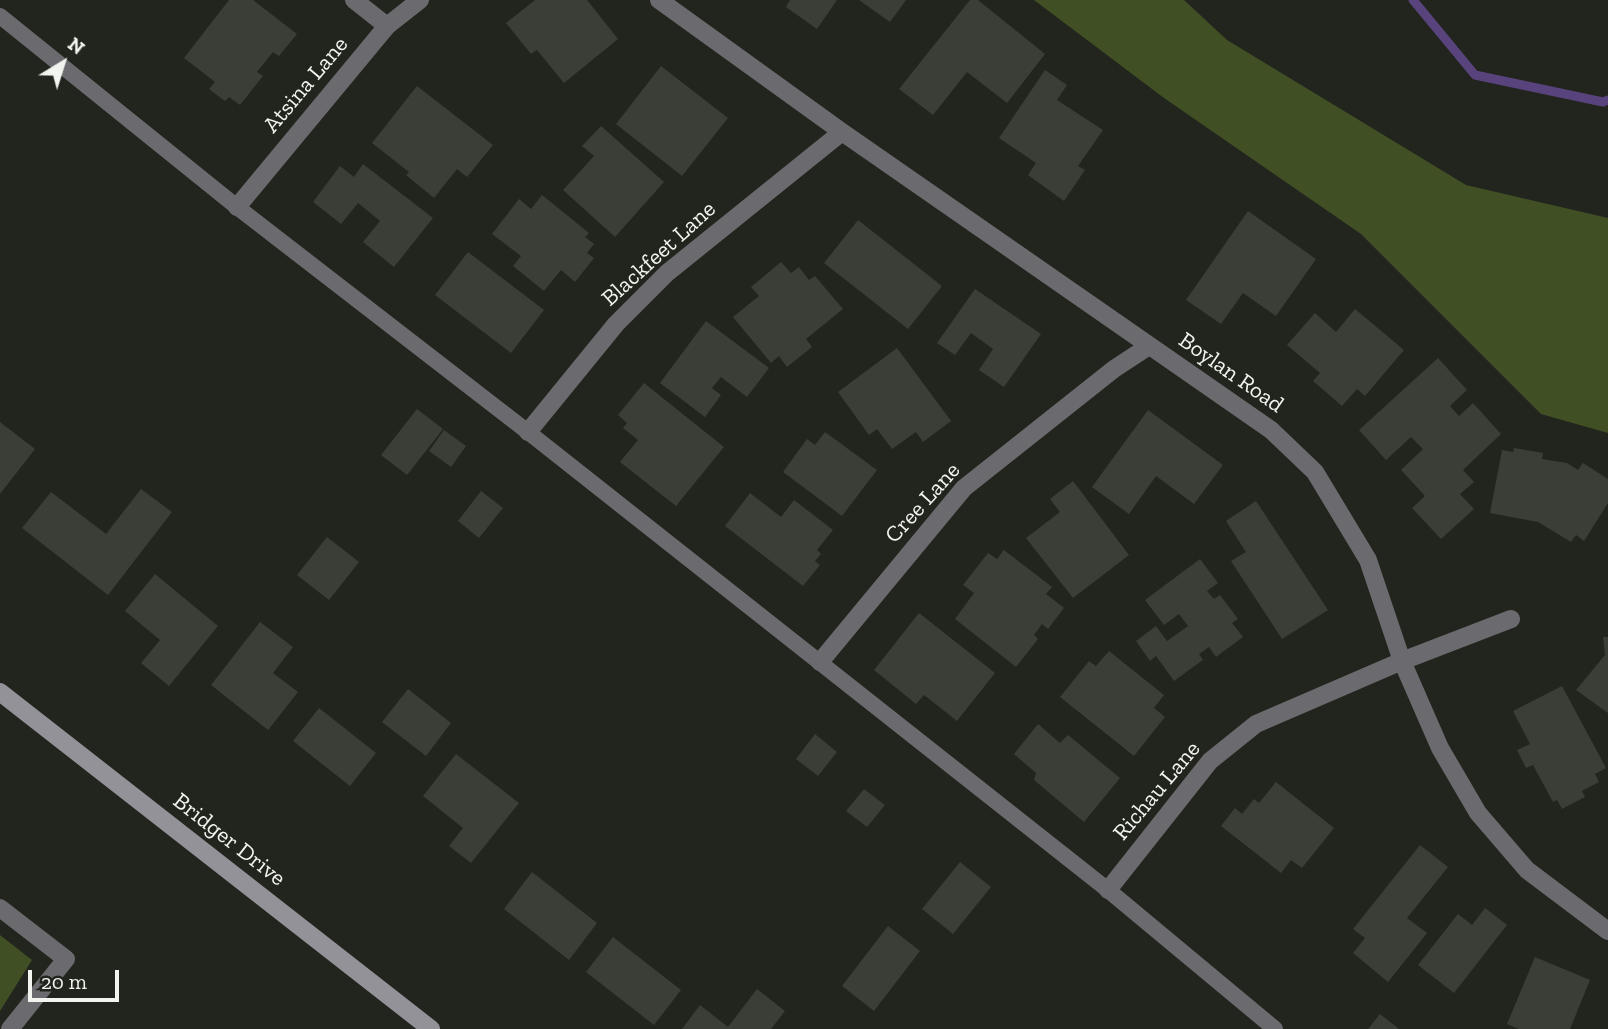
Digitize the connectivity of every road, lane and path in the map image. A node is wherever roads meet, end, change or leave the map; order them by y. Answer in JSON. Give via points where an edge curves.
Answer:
{"nodes":[{"id":1,"x":354,"y":0,"type":"edge"},
{"id":2,"x":420,"y":0,"type":"edge"},
{"id":3,"x":659,"y":0,"type":"edge"},
{"id":4,"x":0,"y":16,"type":"edge"},
{"id":5,"x":387,"y":26,"type":"junction"},
{"id":6,"x":842,"y":132,"type":"junction"},
{"id":7,"x":237,"y":207,"type":"junction"},
{"id":8,"x":1149,"y":346,"type":"junction"},
{"id":9,"x":528,"y":432,"type":"junction"},
{"id":10,"x":1511,"y":619,"type":"dead end"},
{"id":11,"x":1402,"y":661,"type":"junction"},
{"id":12,"x":820,"y":662,"type":"junction"},
{"id":13,"x":0,"y":692,"type":"edge"},
{"id":14,"x":1108,"y":890,"type":"junction"},
{"id":15,"x":0,"y":908,"type":"edge"},
{"id":16,"x":1608,"y":931,"type":"edge"},
{"id":17,"x":430,"y":1028,"type":"edge"},
{"id":18,"x":9,"y":1029,"type":"edge"},
{"id":19,"x":1275,"y":1029,"type":"edge"}],
"edges":[{"from":1,"to":5,"type":"street"},
{"from":2,"to":5,"type":"street","name":"Atsina Lane"},
{"from":3,"to":6,"type":"street","name":"Boylan Road"},
{"from":4,"to":7,"type":"lane"},
{"from":5,"to":7,"type":"street","name":"Atsina Lane"},
{"from":6,"to":8,"type":"street","name":"Boylan Road"},
{"from":6,"to":9,"type":"street","name":"Blackfeet Lane","via":[[667,273],[617,324]]},
{"from":7,"to":9,"type":"lane"},
{"from":8,"to":11,"type":"street","name":"Boylan Road","via":[[1271,430],[1315,472],[1368,560]]},
{"from":8,"to":12,"type":"street","name":"Cree Lane","via":[[964,488]]},
{"from":9,"to":12,"type":"lane"},
{"from":10,"to":11,"type":"street","name":"Richau Lane"},
{"from":11,"to":14,"type":"street","name":"Richau Lane","via":[[1256,724],[1210,761]]},
{"from":11,"to":16,"type":"street","name":"Boylan Road","via":[[1440,748],[1478,813],[1527,870]]},
{"from":12,"to":14,"type":"lane"},
{"from":13,"to":17,"type":"main road","name":"Bridger Drive"},
{"from":14,"to":19,"type":"lane"},
{"from":15,"to":18,"type":"street","via":[[66,960]]}]}
